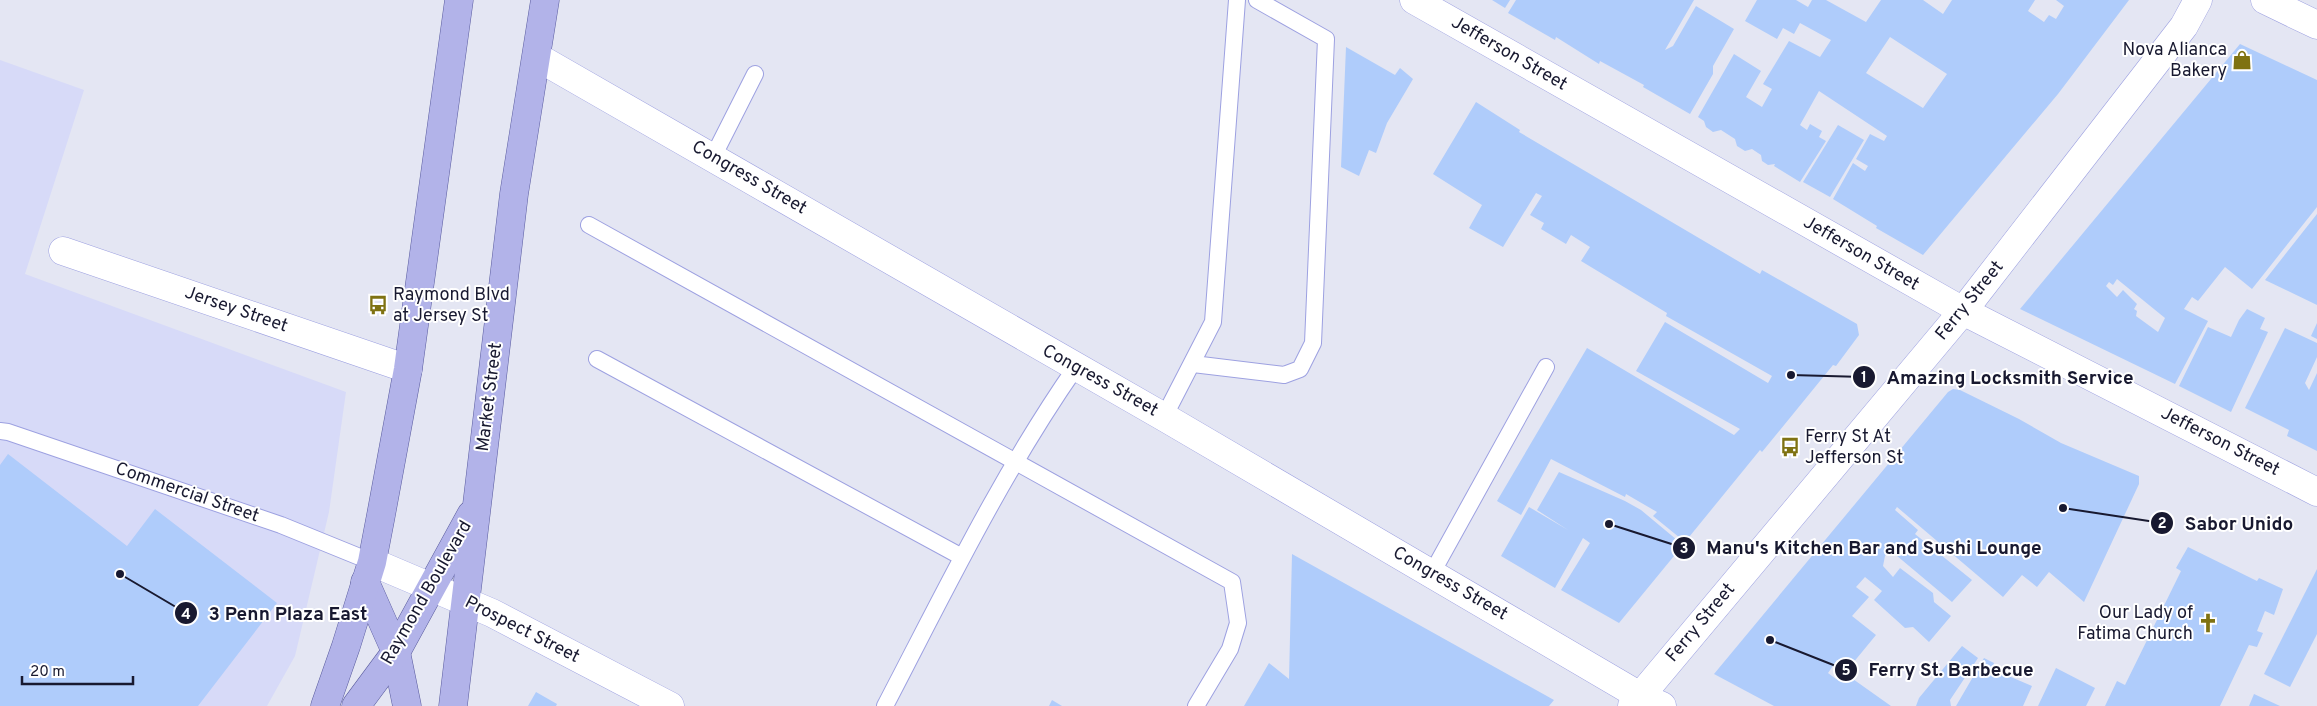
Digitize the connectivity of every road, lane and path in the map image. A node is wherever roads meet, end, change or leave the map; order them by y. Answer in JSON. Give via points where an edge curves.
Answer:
{"nodes":[{"id":1,"x":459,"y":0,"type":"edge"},
{"id":2,"x":545,"y":0,"type":"edge"},
{"id":3,"x":1237,"y":0,"type":"edge"},
{"id":4,"x":1257,"y":0,"type":"edge"},
{"id":5,"x":1414,"y":0,"type":"edge"},
{"id":6,"x":2198,"y":0,"type":"edge"},
{"id":7,"x":2265,"y":0,"type":"edge"},
{"id":8,"x":2317,"y":25,"type":"edge"},
{"id":9,"x":537,"y":57,"type":"junction"},
{"id":10,"x":756,"y":74,"type":"dead end"},
{"id":11,"x":713,"y":157,"type":"junction"},
{"id":12,"x":589,"y":225,"type":"dead end"},
{"id":13,"x":64,"y":251,"type":"dead end"},
{"id":14,"x":1963,"y":311,"type":"junction"},
{"id":15,"x":597,"y":359,"type":"dead end"},
{"id":16,"x":1193,"y":364,"type":"junction"},
{"id":17,"x":1076,"y":366,"type":"junction"},
{"id":18,"x":1546,"y":367,"type":"dead end"},
{"id":19,"x":408,"y":369,"type":"junction"},
{"id":20,"x":1164,"y":417,"type":"junction"},
{"id":21,"x":0,"y":431,"type":"edge"},
{"id":22,"x":1014,"y":463,"type":"junction"},
{"id":23,"x":2317,"y":492,"type":"edge"},
{"id":24,"x":478,"y":503,"type":"junction"},
{"id":25,"x":962,"y":557,"type":"junction"},
{"id":26,"x":368,"y":572,"type":"junction"},
{"id":27,"x":1432,"y":573,"type":"junction"},
{"id":28,"x":432,"y":586,"type":"junction"},
{"id":29,"x":466,"y":601,"type":"junction"},
{"id":30,"x":396,"y":652,"type":"junction"},
{"id":31,"x":1645,"y":703,"type":"edge"},
{"id":32,"x":325,"y":706,"type":"edge"},
{"id":33,"x":356,"y":706,"type":"edge"},
{"id":34,"x":407,"y":706,"type":"edge"},
{"id":35,"x":453,"y":706,"type":"edge"},
{"id":36,"x":670,"y":706,"type":"edge"},
{"id":37,"x":885,"y":706,"type":"edge"},
{"id":38,"x":1196,"y":706,"type":"edge"}],
"edges":[{"from":1,"to":19,"type":"main road"},
{"from":2,"to":9,"type":"main road","name":"Market Street"},
{"from":3,"to":16,"type":"lane","via":[[1213,322]]},
{"from":4,"to":16,"type":"lane","via":[[1326,39],[1313,343],[1300,369],[1284,375]]},
{"from":5,"to":14,"type":"street","name":"Jefferson Street"},
{"from":6,"to":14,"type":"street","name":"Ferry Street","via":[[2184,26]]},
{"from":7,"to":8,"type":"street"},
{"from":9,"to":11,"type":"street","name":"Congress Street"},
{"from":9,"to":24,"type":"main road","name":"Market Street","via":[[514,194]]},
{"from":10,"to":11,"type":"lane"},
{"from":11,"to":17,"type":"street","name":"Congress Street"},
{"from":12,"to":22,"type":"lane"},
{"from":13,"to":19,"type":"street","name":"Jersey Street"},
{"from":14,"to":23,"type":"street","name":"Jefferson Street"},
{"from":14,"to":31,"type":"street","name":"Ferry Street"},
{"from":15,"to":25,"type":"lane"},
{"from":16,"to":20,"type":"lane"},
{"from":17,"to":20,"type":"street","name":"Congress Street"},
{"from":17,"to":22,"type":"lane"},
{"from":18,"to":27,"type":"lane"},
{"from":19,"to":26,"type":"main road"},
{"from":20,"to":27,"type":"street","name":"Congress Street"},
{"from":21,"to":26,"type":"lane","name":"Commercial Street","via":[[281,526]]},
{"from":22,"to":25,"type":"lane"},
{"from":22,"to":38,"type":"lane","via":[[1232,582],[1238,623],[1230,649]]},
{"from":24,"to":28,"type":"main road","name":"Raymond Boulevard"},
{"from":24,"to":29,"type":"main road","name":"Market Street"},
{"from":25,"to":37,"type":"lane"},
{"from":26,"to":28,"type":"street","name":"Prospect Street"},
{"from":26,"to":30,"type":"main road"},
{"from":26,"to":32,"type":"main road"},
{"from":27,"to":31,"type":"street","name":"Congress Street"},
{"from":28,"to":29,"type":"street","name":"Prospect Street"},
{"from":28,"to":30,"type":"main road","name":"Raymond Boulevard"},
{"from":29,"to":35,"type":"main road","name":"Market Street"},
{"from":29,"to":36,"type":"street","name":"Prospect Street"},
{"from":30,"to":33,"type":"main road","name":"Raymond Boulevard"},
{"from":30,"to":34,"type":"main road"}]}
